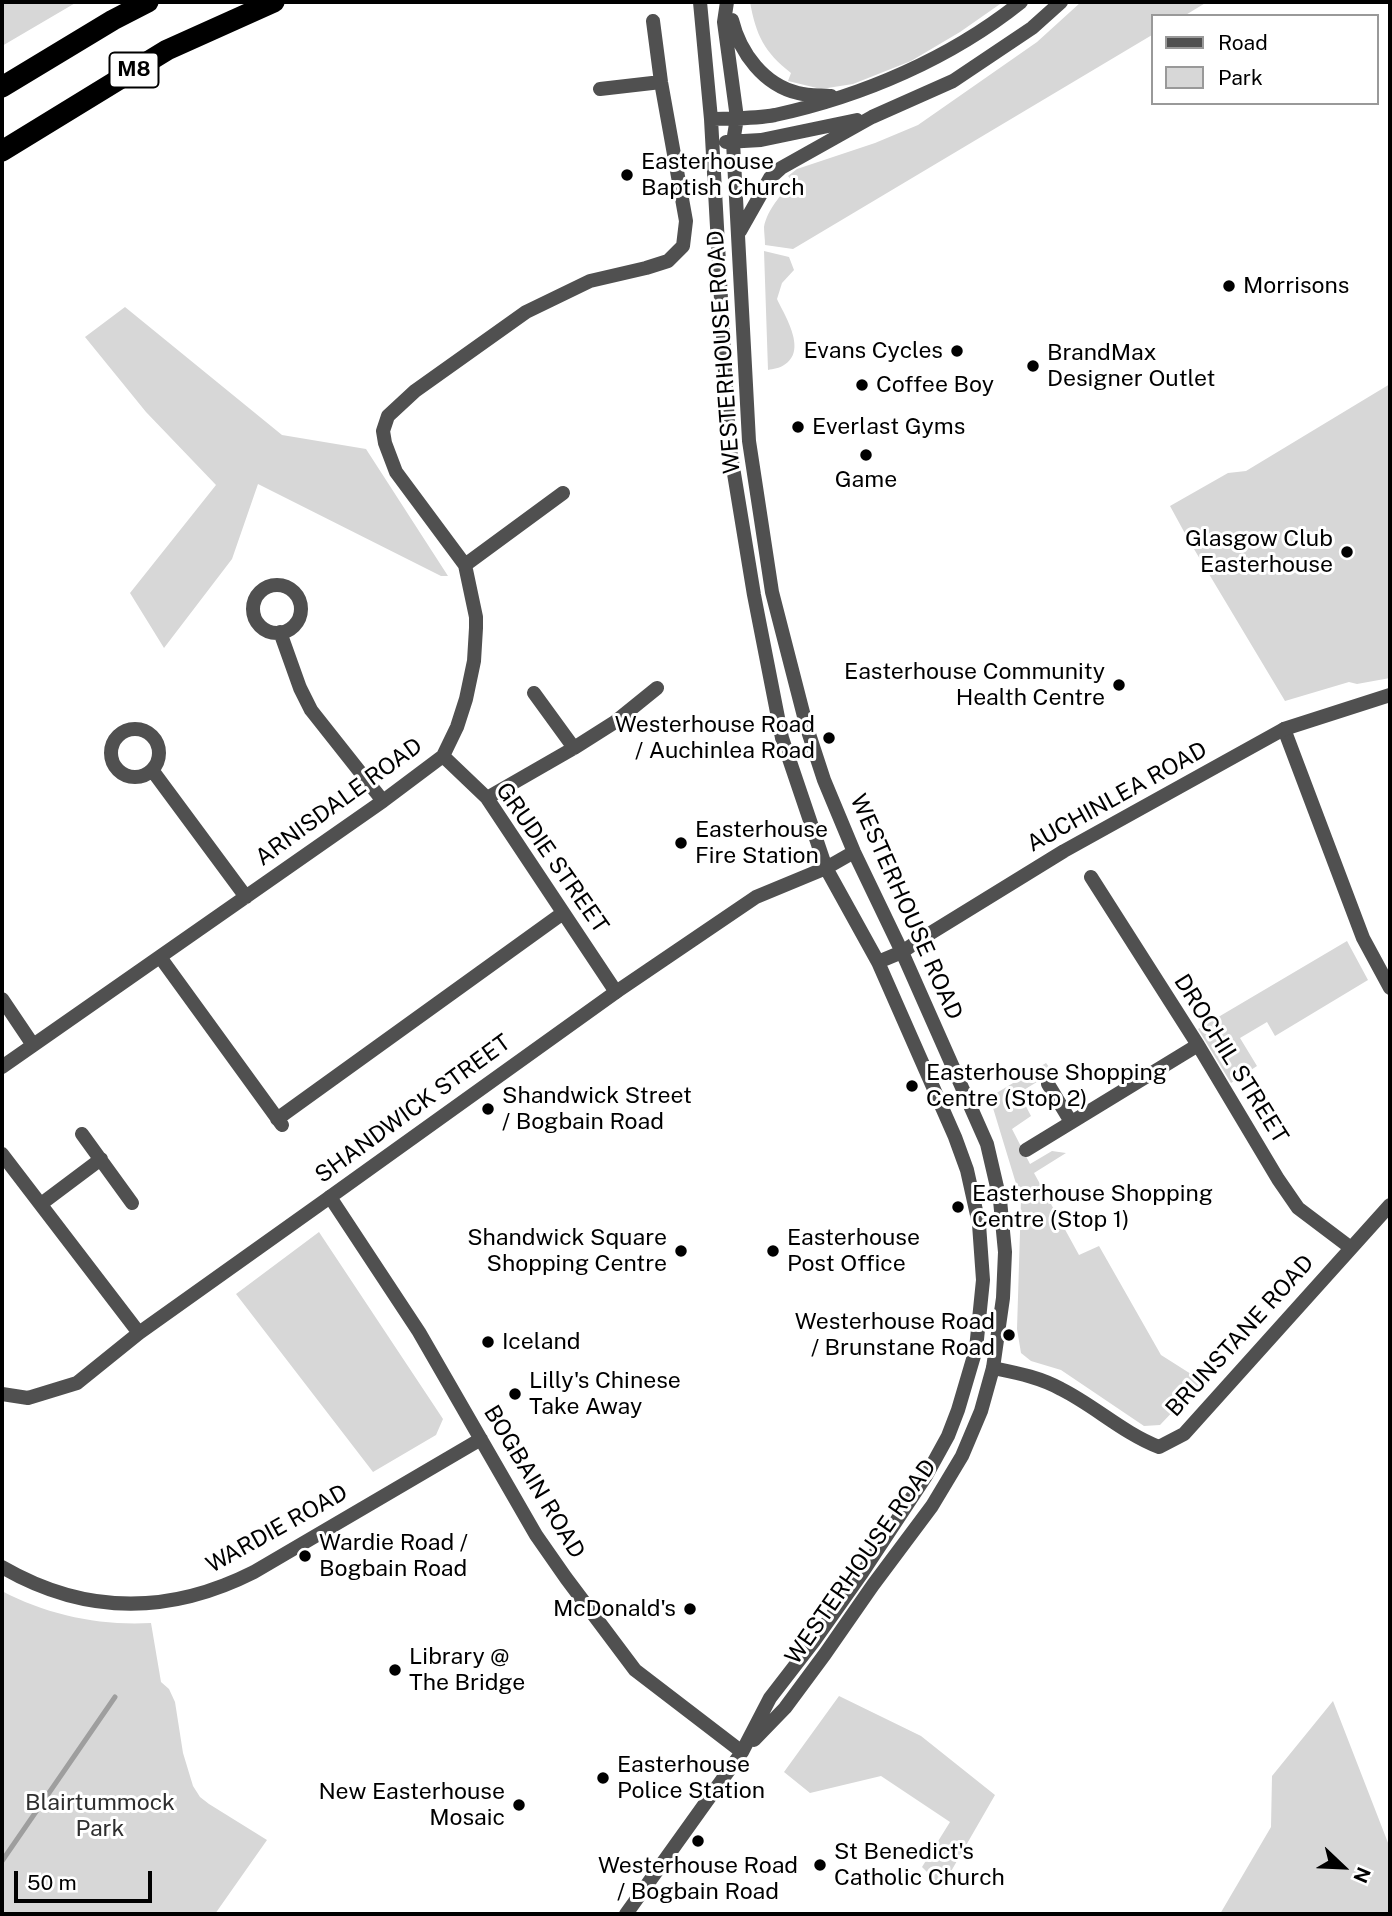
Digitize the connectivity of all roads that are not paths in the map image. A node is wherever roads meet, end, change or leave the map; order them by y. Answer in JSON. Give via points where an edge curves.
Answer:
{"nodes":[{"id":1,"x":148,"y":2,"type":"edge"},
{"id":2,"x":274,"y":2,"type":"edge"},
{"id":3,"x":700,"y":2,"type":"edge"},
{"id":4,"x":727,"y":2,"type":"edge"},
{"id":5,"x":1021,"y":2,"type":"edge"},
{"id":6,"x":1061,"y":2,"type":"edge"},
{"id":7,"x":653,"y":21,"type":"dead end"},
{"id":8,"x":661,"y":82,"type":"junction"},
{"id":9,"x":2,"y":88,"type":"edge"},
{"id":10,"x":600,"y":89,"type":"dead end"},
{"id":11,"x":843,"y":96,"type":"junction"},
{"id":12,"x":872,"y":117,"type":"junction"},
{"id":13,"x":737,"y":118,"type":"junction"},
{"id":14,"x":711,"y":119,"type":"junction"},
{"id":15,"x":711,"y":142,"type":"junction"},
{"id":16,"x":733,"y":142,"type":"junction"},
{"id":17,"x":2,"y":151,"type":"edge"},
{"id":18,"x":739,"y":233,"type":"junction"},
{"id":19,"x":563,"y":494,"type":"dead end"},
{"id":20,"x":465,"y":565,"type":"junction"},
{"id":21,"x":280,"y":632,"type":"dead end"},
{"id":22,"x":657,"y":688,"type":"dead end"},
{"id":23,"x":534,"y":693,"type":"dead end"},
{"id":24,"x":1390,"y":695,"type":"edge"},
{"id":25,"x":1284,"y":729,"type":"junction"},
{"id":26,"x":574,"y":748,"type":"junction"},
{"id":27,"x":443,"y":756,"type":"junction"},
{"id":28,"x":152,"y":770,"type":"dead end"},
{"id":29,"x":487,"y":798,"type":"junction"},
{"id":30,"x":383,"y":801,"type":"junction"},
{"id":31,"x":855,"y":852,"type":"junction"},
{"id":32,"x":826,"y":868,"type":"junction"},
{"id":33,"x":1091,"y":877,"type":"dead end"},
{"id":34,"x":246,"y":897,"type":"junction"},
{"id":35,"x":563,"y":913,"type":"junction"},
{"id":36,"x":902,"y":952,"type":"junction"},
{"id":37,"x":160,"y":957,"type":"junction"},
{"id":38,"x":878,"y":962,"type":"junction"},
{"id":39,"x":1390,"y":988,"type":"edge"},
{"id":40,"x":616,"y":992,"type":"junction"},
{"id":41,"x":2,"y":999,"type":"edge"},
{"id":42,"x":33,"y":1045,"type":"junction"},
{"id":43,"x":1198,"y":1045,"type":"junction"},
{"id":44,"x":2,"y":1067,"type":"edge"},
{"id":45,"x":1048,"y":1084,"type":"dead end"},
{"id":46,"x":1071,"y":1122,"type":"junction"},
{"id":47,"x":82,"y":1134,"type":"dead end"},
{"id":48,"x":1026,"y":1150,"type":"dead end"},
{"id":49,"x":2,"y":1154,"type":"edge"},
{"id":50,"x":100,"y":1159,"type":"junction"},
{"id":51,"x":330,"y":1197,"type":"junction"},
{"id":52,"x":132,"y":1203,"type":"dead end"},
{"id":53,"x":41,"y":1204,"type":"junction"},
{"id":54,"x":1390,"y":1205,"type":"edge"},
{"id":55,"x":1351,"y":1248,"type":"junction"},
{"id":56,"x":139,"y":1333,"type":"junction"},
{"id":57,"x":993,"y":1368,"type":"junction"},
{"id":58,"x":2,"y":1394,"type":"edge"},
{"id":59,"x":481,"y":1439,"type":"junction"},
{"id":60,"x":2,"y":1567,"type":"edge"},
{"id":61,"x":742,"y":1752,"type":"junction"},
{"id":62,"x":625,"y":1914,"type":"edge"}],
"edges":[{"from":1,"to":9,"type":"highway","number":"M8"},
{"from":2,"to":17,"type":"highway","number":"M8","via":[[167,50]]},
{"from":3,"to":14,"type":"street","name":"WESTERHOUSE ROAD"},
{"from":4,"to":11,"type":"street","via":[[736,38],[747,57],[774,84],[799,93]]},
{"from":4,"to":13,"type":"street","name":"WESTERHOUSE ROAD","via":[[724,22]]},
{"from":5,"to":11,"type":"street","via":[[956,47]]},
{"from":6,"to":12,"type":"street","via":[[1032,28],[953,80]]},
{"from":7,"to":8,"type":"street","name":"ARNISDALE ROAD"},
{"from":8,"to":10,"type":"street"},
{"from":8,"to":20,"type":"street","name":"ARNISDALE ROAD","via":[[686,221],[683,246],[668,261],[590,281],[526,312],[415,391],[388,416],[384,443],[396,472]]},
{"from":11,"to":13,"type":"street","via":[[773,115]]},
{"from":12,"to":16,"type":"street"},
{"from":12,"to":18,"type":"street","via":[[781,168]]},
{"from":13,"to":14,"type":"street"},
{"from":13,"to":16,"type":"street","name":"WESTERHOUSE ROAD"},
{"from":14,"to":15,"type":"street","name":"WESTERHOUSE ROAD"},
{"from":15,"to":16,"type":"street"},
{"from":15,"to":32,"type":"street","name":"WESTERHOUSE ROAD","via":[[732,457],[782,738]]},
{"from":16,"to":18,"type":"street","name":"WESTERHOUSE ROAD"},
{"from":18,"to":31,"type":"street","name":"WESTERHOUSE ROAD","via":[[749,441],[772,592],[807,728]]},
{"from":19,"to":20,"type":"street"},
{"from":20,"to":27,"type":"street","name":"ARNISDALE ROAD","via":[[476,617],[474,661],[457,727]]},
{"from":21,"to":30,"type":"street","via":[[311,710]]},
{"from":22,"to":26,"type":"street"},
{"from":23,"to":26,"type":"street"},
{"from":24,"to":25,"type":"street","name":"AUCHINLEA ROAD"},
{"from":25,"to":36,"type":"street","name":"AUCHINLEA ROAD","via":[[1064,851]]},
{"from":25,"to":39,"type":"street","via":[[1363,938]]},
{"from":26,"to":29,"type":"street"},
{"from":27,"to":29,"type":"street","name":"GRUDIE STREET"},
{"from":27,"to":30,"type":"street","name":"ARNISDALE ROAD"},
{"from":28,"to":34,"type":"street"},
{"from":29,"to":35,"type":"street","name":"GRUDIE STREET"},
{"from":30,"to":34,"type":"street","name":"ARNISDALE ROAD"},
{"from":31,"to":32,"type":"street","name":"SHANDWICK STREET"},
{"from":31,"to":36,"type":"street","name":"WESTERHOUSE ROAD"},
{"from":32,"to":38,"type":"street","name":"WESTERHOUSE ROAD"},
{"from":32,"to":40,"type":"street","name":"SHANDWICK STREET","via":[[756,897]]},
{"from":33,"to":43,"type":"street","name":"DROCHIL STREET"},
{"from":34,"to":37,"type":"street","name":"ARNISDALE ROAD"},
{"from":35,"to":37,"type":"street","via":[[279,1122]]},
{"from":35,"to":40,"type":"street","name":"GRUDIE STREET"},
{"from":36,"to":38,"type":"street","name":"AUCHINLEA ROAD"},
{"from":36,"to":57,"type":"street","name":"WESTERHOUSE ROAD","via":[[981,1127],[1000,1200],[1004,1287]]},
{"from":37,"to":42,"type":"street","name":"ARNISDALE ROAD"},
{"from":38,"to":61,"type":"street","name":"WESTERHOUSE ROAD","via":[[967,1170],[979,1224],[983,1280],[976,1349],[948,1436],[926,1476],[770,1698]]},
{"from":40,"to":51,"type":"street","name":"SHANDWICK STREET"},
{"from":41,"to":42,"type":"street"},
{"from":42,"to":44,"type":"street","name":"ARNISDALE ROAD"},
{"from":43,"to":46,"type":"street"},
{"from":43,"to":55,"type":"street","name":"DROCHIL STREET","via":[[1298,1208]]},
{"from":45,"to":46,"type":"street"},
{"from":46,"to":48,"type":"street"},
{"from":47,"to":50,"type":"street"},
{"from":49,"to":53,"type":"street"},
{"from":50,"to":52,"type":"street"},
{"from":50,"to":53,"type":"street"},
{"from":51,"to":56,"type":"street","name":"SHANDWICK STREET"},
{"from":51,"to":59,"type":"street","name":"BOGBAIN ROAD","via":[[419,1332]]},
{"from":53,"to":56,"type":"street"},
{"from":54,"to":55,"type":"street","name":"BRUNSTANE ROAD"},
{"from":55,"to":57,"type":"street","name":"BRUNSTANE ROAD","via":[[1184,1434],[1159,1447],[1135,1437],[1062,1389]]},
{"from":56,"to":58,"type":"street","name":"SHANDWICK STREET","via":[[76,1383],[28,1398]]},
{"from":57,"to":61,"type":"street","name":"WESTERHOUSE ROAD","via":[[962,1456],[932,1506],[785,1708]]},
{"from":59,"to":60,"type":"street","name":"WARDIE ROAD","via":[[254,1572],[203,1594],[148,1604],[95,1602],[36,1585]]},
{"from":59,"to":61,"type":"street","name":"BOGBAIN ROAD","via":[[536,1535],[635,1670]]},
{"from":61,"to":62,"type":"street","name":"WESTERHOUSE ROAD"}]}
